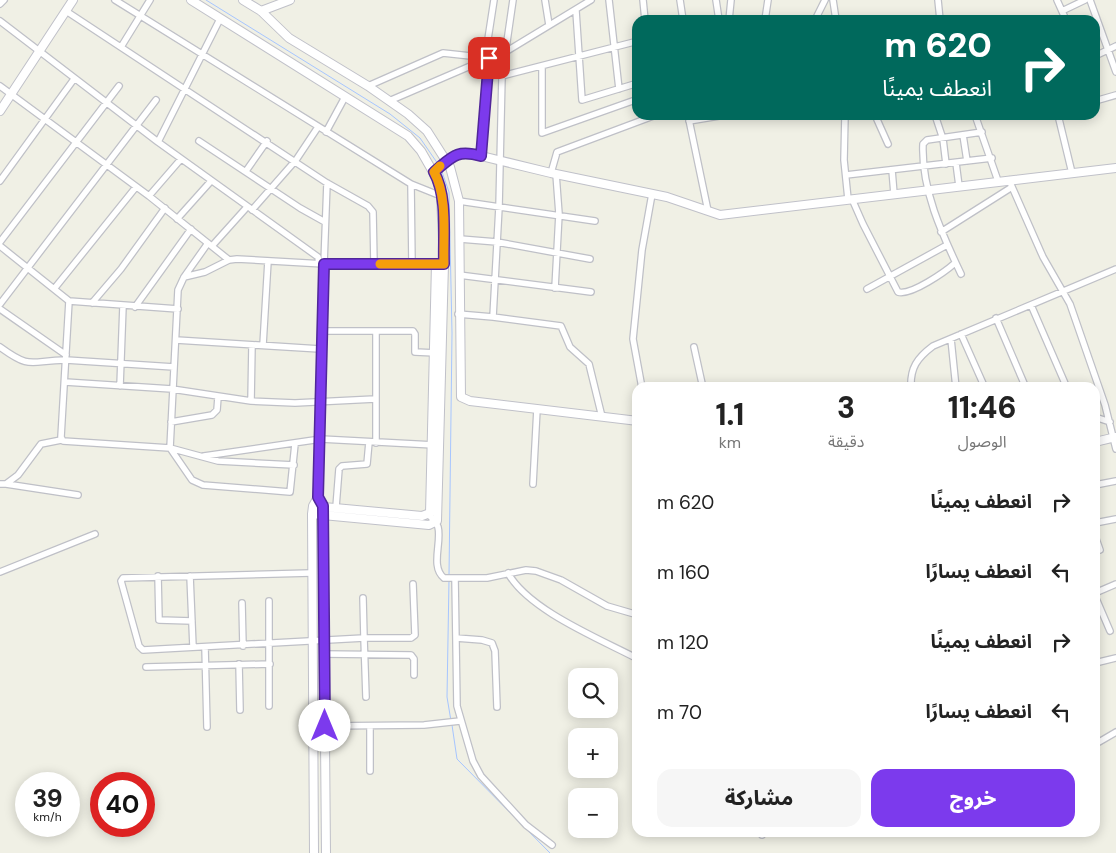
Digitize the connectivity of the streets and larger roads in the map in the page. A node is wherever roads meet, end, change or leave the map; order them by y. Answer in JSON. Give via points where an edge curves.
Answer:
{"nodes":[{"id":1,"x":4,"y":0,"type":"edge"},
{"id":2,"x":73,"y":0,"type":"edge"},
{"id":3,"x":115,"y":0,"type":"edge"},
{"id":4,"x":150,"y":0,"type":"edge"},
{"id":5,"x":191,"y":0,"type":"edge"},
{"id":6,"x":243,"y":0,"type":"edge"},
{"id":7,"x":289,"y":0,"type":"edge"},
{"id":8,"x":494,"y":0,"type":"edge"},
{"id":9,"x":513,"y":0,"type":"edge"},
{"id":10,"x":545,"y":0,"type":"edge"},
{"id":11,"x":591,"y":0,"type":"edge"},
{"id":12,"x":609,"y":0,"type":"edge"},
{"id":13,"x":643,"y":0,"type":"edge"},
{"id":14,"x":680,"y":0,"type":"edge"},
{"id":15,"x":716,"y":0,"type":"edge"},
{"id":16,"x":731,"y":0,"type":"edge"},
{"id":17,"x":768,"y":0,"type":"edge"},
{"id":18,"x":825,"y":0,"type":"edge"},
{"id":19,"x":834,"y":0,"type":"edge"},
{"id":20,"x":938,"y":0,"type":"edge"},
{"id":21,"x":1056,"y":0,"type":"edge"},
{"id":22,"x":1085,"y":0,"type":"edge"},
{"id":23,"x":1090,"y":0,"type":"edge"},
{"id":24,"x":0,"y":4,"type":"edge"},
{"id":25,"x":66,"y":11,"type":"junction"},
{"id":26,"x":260,"y":11,"type":"junction"},
{"id":27,"x":576,"y":11,"type":"junction"},
{"id":28,"x":1062,"y":12,"type":"junction"},
{"id":29,"x":644,"y":15,"type":"edge"},
{"id":30,"x":683,"y":15,"type":"edge"},
{"id":31,"x":718,"y":15,"type":"edge"},
{"id":32,"x":730,"y":15,"type":"edge"},
{"id":33,"x":766,"y":15,"type":"edge"},
{"id":34,"x":818,"y":15,"type":"edge"},
{"id":35,"x":836,"y":15,"type":"edge"},
{"id":36,"x":940,"y":15,"type":"edge"},
{"id":37,"x":1064,"y":15,"type":"edge"},
{"id":38,"x":1095,"y":15,"type":"edge"},
{"id":39,"x":141,"y":16,"type":"junction"},
{"id":40,"x":220,"y":19,"type":"junction"},
{"id":41,"x":0,"y":21,"type":"edge"},
{"id":42,"x":549,"y":25,"type":"junction"},
{"id":43,"x":1100,"y":28,"type":"edge"},
{"id":44,"x":632,"y":43,"type":"edge"},
{"id":45,"x":1116,"y":46,"type":"edge"},
{"id":46,"x":121,"y":47,"type":"junction"},
{"id":47,"x":613,"y":48,"type":"junction"},
{"id":48,"x":1108,"y":50,"type":"junction"},
{"id":49,"x":507,"y":51,"type":"junction"},
{"id":50,"x":39,"y":53,"type":"junction"},
{"id":51,"x":201,"y":54,"type":"junction"},
{"id":52,"x":1100,"y":54,"type":"edge"},
{"id":53,"x":489,"y":58,"type":"junction"},
{"id":54,"x":578,"y":58,"type":"junction"},
{"id":55,"x":542,"y":66,"type":"junction"},
{"id":56,"x":1116,"y":72,"type":"edge"},
{"id":57,"x":502,"y":76,"type":"junction"},
{"id":58,"x":74,"y":79,"type":"junction"},
{"id":59,"x":632,"y":84,"type":"edge"},
{"id":60,"x":0,"y":86,"type":"edge"},
{"id":61,"x":119,"y":86,"type":"dead end"},
{"id":62,"x":368,"y":86,"type":"junction"},
{"id":63,"x":185,"y":88,"type":"junction"},
{"id":64,"x":619,"y":89,"type":"junction"},
{"id":65,"x":11,"y":94,"type":"junction"},
{"id":66,"x":1116,"y":95,"type":"edge"},
{"id":67,"x":345,"y":97,"type":"junction"},
{"id":68,"x":156,"y":100,"type":"dead end"},
{"id":69,"x":1100,"y":100,"type":"edge"},
{"id":70,"x":389,"y":101,"type":"junction"},
{"id":71,"x":632,"y":102,"type":"edge"},
{"id":72,"x":106,"y":103,"type":"junction"},
{"id":73,"x":0,"y":111,"type":"edge"},
{"id":74,"x":46,"y":120,"type":"junction"},
{"id":75,"x":643,"y":120,"type":"edge"},
{"id":76,"x":688,"y":120,"type":"edge"},
{"id":77,"x":845,"y":120,"type":"edge"},
{"id":78,"x":877,"y":120,"type":"edge"},
{"id":79,"x":937,"y":120,"type":"edge"},
{"id":80,"x":977,"y":120,"type":"edge"},
{"id":81,"x":1059,"y":120,"type":"edge"},
{"id":82,"x":137,"y":126,"type":"junction"},
{"id":83,"x":318,"y":127,"type":"junction"},
{"id":84,"x":326,"y":132,"type":"junction"},
{"id":85,"x":982,"y":132,"type":"junction"},
{"id":86,"x":963,"y":136,"type":"junction"},
{"id":87,"x":944,"y":139,"type":"junction"},
{"id":88,"x":199,"y":140,"type":"dead end"},
{"id":89,"x":266,"y":141,"type":"junction"},
{"id":90,"x":76,"y":142,"type":"junction"},
{"id":91,"x":158,"y":142,"type":"junction"},
{"id":92,"x":888,"y":144,"type":"dead end"},
{"id":93,"x":481,"y":156,"type":"junction"},
{"id":94,"x":992,"y":158,"type":"junction"},
{"id":95,"x":181,"y":159,"type":"junction"},
{"id":96,"x":296,"y":160,"type":"junction"},
{"id":97,"x":499,"y":160,"type":"junction"},
{"id":98,"x":967,"y":161,"type":"junction"},
{"id":99,"x":446,"y":162,"type":"junction"},
{"id":100,"x":956,"y":163,"type":"junction"},
{"id":101,"x":946,"y":164,"type":"junction"},
{"id":102,"x":106,"y":165,"type":"junction"},
{"id":103,"x":925,"y":166,"type":"junction"},
{"id":104,"x":1116,"y":168,"type":"edge"},
{"id":105,"x":892,"y":170,"type":"junction"},
{"id":106,"x":246,"y":171,"type":"junction"},
{"id":107,"x":434,"y":172,"type":"junction"},
{"id":108,"x":1072,"y":173,"type":"junction"},
{"id":109,"x":554,"y":174,"type":"junction"},
{"id":110,"x":846,"y":175,"type":"junction"},
{"id":111,"x":0,"y":181,"type":"edge"},
{"id":112,"x":211,"y":181,"type":"junction"},
{"id":113,"x":998,"y":181,"type":"junction"},
{"id":114,"x":327,"y":182,"type":"junction"},
{"id":115,"x":411,"y":184,"type":"junction"},
{"id":116,"x":1010,"y":184,"type":"junction"},
{"id":117,"x":959,"y":186,"type":"junction"},
{"id":118,"x":136,"y":187,"type":"junction"},
{"id":119,"x":271,"y":189,"type":"junction"},
{"id":120,"x":929,"y":190,"type":"junction"},
{"id":121,"x":652,"y":194,"type":"junction"},
{"id":122,"x":894,"y":194,"type":"junction"},
{"id":123,"x":149,"y":196,"type":"junction"},
{"id":124,"x":441,"y":196,"type":"junction"},
{"id":125,"x":850,"y":199,"type":"junction"},
{"id":126,"x":459,"y":200,"type":"junction"},
{"id":127,"x":500,"y":207,"type":"junction"},
{"id":128,"x":164,"y":208,"type":"junction"},
{"id":129,"x":250,"y":208,"type":"junction"},
{"id":130,"x":708,"y":211,"type":"junction"},
{"id":131,"x":559,"y":214,"type":"junction"},
{"id":132,"x":178,"y":219,"type":"junction"},
{"id":133,"x":595,"y":221,"type":"dead end"},
{"id":134,"x":326,"y":222,"type":"junction"},
{"id":135,"x":191,"y":229,"type":"junction"},
{"id":136,"x":941,"y":232,"type":"junction"},
{"id":137,"x":460,"y":238,"type":"junction"},
{"id":138,"x":0,"y":242,"type":"edge"},
{"id":139,"x":497,"y":242,"type":"junction"},
{"id":140,"x":210,"y":245,"type":"junction"},
{"id":141,"x":947,"y":245,"type":"junction"},
{"id":142,"x":0,"y":246,"type":"edge"},
{"id":143,"x":558,"y":254,"type":"junction"},
{"id":144,"x":229,"y":260,"type":"junction"},
{"id":145,"x":590,"y":260,"type":"dead end"},
{"id":146,"x":268,"y":261,"type":"junction"},
{"id":147,"x":955,"y":263,"type":"junction"},
{"id":148,"x":321,"y":264,"type":"junction"},
{"id":149,"x":374,"y":264,"type":"junction"},
{"id":150,"x":412,"y":264,"type":"junction"},
{"id":151,"x":440,"y":264,"type":"junction"},
{"id":152,"x":27,"y":269,"type":"junction"},
{"id":153,"x":1116,"y":269,"type":"edge"},
{"id":154,"x":961,"y":274,"type":"dead end"},
{"id":155,"x":459,"y":275,"type":"junction"},
{"id":156,"x":184,"y":277,"type":"junction"},
{"id":157,"x":890,"y":277,"type":"junction"},
{"id":158,"x":496,"y":280,"type":"junction"},
{"id":159,"x":555,"y":288,"type":"junction"},
{"id":160,"x":867,"y":289,"type":"dead end"},
{"id":161,"x":54,"y":290,"type":"junction"},
{"id":162,"x":591,"y":292,"type":"dead end"},
{"id":163,"x":1064,"y":292,"type":"junction"},
{"id":164,"x":69,"y":300,"type":"junction"},
{"id":165,"x":92,"y":303,"type":"junction"},
{"id":166,"x":0,"y":304,"type":"edge"},
{"id":167,"x":1031,"y":305,"type":"junction"},
{"id":168,"x":123,"y":306,"type":"junction"},
{"id":169,"x":135,"y":307,"type":"junction"},
{"id":170,"x":0,"y":309,"type":"edge"},
{"id":171,"x":178,"y":309,"type":"junction"},
{"id":172,"x":458,"y":314,"type":"junction"},
{"id":173,"x":493,"y":317,"type":"junction"},
{"id":174,"x":996,"y":318,"type":"junction"},
{"id":175,"x":321,"y":331,"type":"junction"},
{"id":176,"x":376,"y":331,"type":"junction"},
{"id":177,"x":962,"y":334,"type":"junction"},
{"id":178,"x":951,"y":339,"type":"junction"},
{"id":179,"x":176,"y":340,"type":"junction"},
{"id":180,"x":252,"y":345,"type":"junction"},
{"id":181,"x":263,"y":345,"type":"junction"},
{"id":182,"x":0,"y":347,"type":"edge"},
{"id":183,"x":694,"y":348,"type":"dead end"},
{"id":184,"x":320,"y":349,"type":"junction"},
{"id":185,"x":438,"y":352,"type":"junction"},
{"id":186,"x":66,"y":357,"type":"junction"},
{"id":187,"x":121,"y":364,"type":"junction"},
{"id":188,"x":174,"y":367,"type":"junction"},
{"id":189,"x":65,"y":382,"type":"junction"},
{"id":190,"x":641,"y":382,"type":"edge"},
{"id":191,"x":702,"y":382,"type":"edge"},
{"id":192,"x":911,"y":382,"type":"edge"},
{"id":193,"x":955,"y":382,"type":"edge"},
{"id":194,"x":983,"y":382,"type":"edge"},
{"id":195,"x":1023,"y":382,"type":"edge"},
{"id":196,"x":1064,"y":382,"type":"edge"},
{"id":197,"x":1096,"y":382,"type":"edge"},
{"id":198,"x":120,"y":386,"type":"junction"},
{"id":199,"x":172,"y":389,"type":"junction"},
{"id":200,"x":1100,"y":392,"type":"edge"},
{"id":201,"x":218,"y":397,"type":"junction"},
{"id":202,"x":375,"y":399,"type":"junction"},
{"id":203,"x":251,"y":401,"type":"junction"},
{"id":204,"x":320,"y":402,"type":"junction"},
{"id":205,"x":537,"y":409,"type":"junction"},
{"id":206,"x":602,"y":416,"type":"junction"},
{"id":207,"x":1100,"y":419,"type":"edge"},
{"id":208,"x":632,"y":420,"type":"edge"},
{"id":209,"x":170,"y":422,"type":"junction"},
{"id":210,"x":1110,"y":422,"type":"junction"},
{"id":211,"x":1115,"y":438,"type":"edge"},
{"id":212,"x":321,"y":439,"type":"junction"},
{"id":213,"x":61,"y":440,"type":"junction"},
{"id":214,"x":1100,"y":441,"type":"edge"},
{"id":215,"x":372,"y":442,"type":"junction"},
{"id":216,"x":295,"y":444,"type":"junction"},
{"id":217,"x":436,"y":445,"type":"junction"},
{"id":218,"x":170,"y":448,"type":"junction"},
{"id":219,"x":1116,"y":449,"type":"edge"},
{"id":220,"x":200,"y":457,"type":"junction"},
{"id":221,"x":294,"y":465,"type":"junction"},
{"id":222,"x":1116,"y":481,"type":"edge"},
{"id":223,"x":3,"y":484,"type":"edge"},
{"id":224,"x":533,"y":484,"type":"dead end"},
{"id":225,"x":1100,"y":484,"type":"edge"},
{"id":226,"x":78,"y":495,"type":"dead end"},
{"id":227,"x":318,"y":497,"type":"junction"},
{"id":228,"x":336,"y":507,"type":"junction"},
{"id":229,"x":312,"y":510,"type":"junction"},
{"id":230,"x":323,"y":510,"type":"junction"},
{"id":231,"x":428,"y":514,"type":"junction"},
{"id":232,"x":1116,"y":519,"type":"edge"},
{"id":233,"x":1100,"y":522,"type":"edge"},
{"id":234,"x":436,"y":523,"type":"junction"},
{"id":235,"x":95,"y":534,"type":"dead end"},
{"id":236,"x":0,"y":572,"type":"edge"},
{"id":237,"x":311,"y":573,"type":"junction"},
{"id":238,"x":508,"y":573,"type":"junction"},
{"id":239,"x":158,"y":576,"type":"junction"},
{"id":240,"x":190,"y":576,"type":"junction"},
{"id":241,"x":451,"y":578,"type":"junction"},
{"id":242,"x":413,"y":584,"type":"dead end"},
{"id":243,"x":1116,"y":584,"type":"edge"},
{"id":244,"x":1100,"y":592,"type":"edge"},
{"id":245,"x":364,"y":598,"type":"dead end"},
{"id":246,"x":269,"y":601,"type":"dead end"},
{"id":247,"x":242,"y":603,"type":"dead end"},
{"id":248,"x":1100,"y":607,"type":"edge"},
{"id":249,"x":632,"y":613,"type":"edge"},
{"id":250,"x":192,"y":621,"type":"junction"},
{"id":251,"x":1110,"y":630,"type":"dead end"},
{"id":252,"x":364,"y":638,"type":"junction"},
{"id":253,"x":456,"y":638,"type":"junction"},
{"id":254,"x":324,"y":639,"type":"junction"},
{"id":255,"x":312,"y":641,"type":"junction"},
{"id":256,"x":269,"y":645,"type":"junction"},
{"id":257,"x":243,"y":646,"type":"junction"},
{"id":258,"x":193,"y":647,"type":"junction"},
{"id":259,"x":206,"y":647,"type":"junction"},
{"id":260,"x":324,"y":654,"type":"junction"},
{"id":261,"x":364,"y":654,"type":"junction"},
{"id":262,"x":632,"y":656,"type":"edge"},
{"id":263,"x":1116,"y":658,"type":"edge"},
{"id":264,"x":1100,"y":662,"type":"edge"},
{"id":265,"x":206,"y":664,"type":"junction"},
{"id":266,"x":239,"y":664,"type":"junction"},
{"id":267,"x":270,"y":664,"type":"junction"},
{"id":268,"x":146,"y":666,"type":"dead end"},
{"id":269,"x":414,"y":675,"type":"dead end"},
{"id":270,"x":366,"y":698,"type":"dead end"},
{"id":271,"x":269,"y":706,"type":"dead end"},
{"id":272,"x":497,"y":707,"type":"dead end"},
{"id":273,"x":240,"y":710,"type":"dead end"},
{"id":274,"x":457,"y":722,"type":"junction"},
{"id":275,"x":208,"y":726,"type":"dead end"},
{"id":276,"x":325,"y":726,"type":"junction"},
{"id":277,"x":370,"y":726,"type":"junction"},
{"id":278,"x":1116,"y":732,"type":"edge"},
{"id":279,"x":1100,"y":742,"type":"dead end"},
{"id":280,"x":370,"y":771,"type":"dead end"},
{"id":281,"x":313,"y":778,"type":"junction"},
{"id":282,"x":325,"y":778,"type":"junction"},
{"id":283,"x":552,"y":846,"type":"dead end"},
{"id":284,"x":314,"y":853,"type":"edge"},
{"id":285,"x":326,"y":853,"type":"edge"}],
"edges":[{"from":1,"to":24,"type":"street"},
{"from":2,"to":25,"type":"street"},
{"from":3,"to":39,"type":"street"},
{"from":4,"to":39,"type":"street"},
{"from":5,"to":40,"type":"street"},
{"from":6,"to":26,"type":"street"},
{"from":7,"to":26,"type":"street"},
{"from":8,"to":53,"type":"street","via":[[486,52]]},
{"from":9,"to":49,"type":"street"},
{"from":10,"to":42,"type":"street"},
{"from":11,"to":27,"type":"street"},
{"from":12,"to":47,"type":"street"},
{"from":13,"to":29,"type":"street"},
{"from":14,"to":30,"type":"street"},
{"from":15,"to":31,"type":"street"},
{"from":16,"to":32,"type":"street"},
{"from":17,"to":33,"type":"street"},
{"from":18,"to":34,"type":"street"},
{"from":19,"to":35,"type":"street"},
{"from":20,"to":36,"type":"street"},
{"from":21,"to":28,"type":"street"},
{"from":22,"to":28,"type":"street"},
{"from":23,"to":38,"type":"street"},
{"from":25,"to":46,"type":"street"},
{"from":25,"to":50,"type":"street"},
{"from":26,"to":62,"type":"street","via":[[289,38]]},
{"from":27,"to":42,"type":"street"},
{"from":27,"to":54,"type":"street"},
{"from":28,"to":37,"type":"street"},
{"from":39,"to":46,"type":"street"},
{"from":39,"to":51,"type":"street"},
{"from":40,"to":51,"type":"street"},
{"from":40,"to":67,"type":"street"},
{"from":41,"to":50,"type":"street"},
{"from":42,"to":49,"type":"street"},
{"from":43,"to":48,"type":"street"},
{"from":44,"to":47,"type":"street"},
{"from":45,"to":48,"type":"street"},
{"from":46,"to":63,"type":"street"},
{"from":47,"to":54,"type":"street"},
{"from":47,"to":64,"type":"street"},
{"from":48,"to":52,"type":"street"},
{"from":48,"to":56,"type":"street"},
{"from":49,"to":57,"type":"street"},
{"from":50,"to":58,"type":"street"},
{"from":50,"to":65,"type":"street"},
{"from":51,"to":63,"type":"street"},
{"from":51,"to":83,"type":"street"},
{"from":53,"to":62,"type":"street","via":[[443,53]]},
{"from":53,"to":70,"type":"street"},
{"from":53,"to":93,"type":"street"},
{"from":54,"to":55,"type":"street"},
{"from":54,"to":64,"type":"street","via":[[582,100]]},
{"from":55,"to":57,"type":"street"},
{"from":55,"to":71,"type":"street","via":[[542,133]]},
{"from":57,"to":97,"type":"street"},
{"from":58,"to":72,"type":"street"},
{"from":58,"to":74,"type":"street"},
{"from":59,"to":64,"type":"street"},
{"from":60,"to":65,"type":"street"},
{"from":61,"to":72,"type":"street"},
{"from":62,"to":70,"type":"street"},
{"from":63,"to":89,"type":"street"},
{"from":63,"to":91,"type":"street"},
{"from":65,"to":73,"type":"street"},
{"from":65,"to":74,"type":"street"},
{"from":66,"to":69,"type":"street"},
{"from":67,"to":84,"type":"street"},
{"from":67,"to":107,"type":"street","via":[[408,136]]},
{"from":68,"to":82,"type":"street"},
{"from":70,"to":99,"type":"street","via":[[426,131]]},
{"from":72,"to":82,"type":"street"},
{"from":72,"to":90,"type":"street"},
{"from":74,"to":90,"type":"street"},
{"from":74,"to":111,"type":"street"},
{"from":75,"to":109,"type":"street","via":[[557,152]]},
{"from":76,"to":130,"type":"street"},
{"from":77,"to":110,"type":"street"},
{"from":78,"to":92,"type":"street"},
{"from":79,"to":87,"type":"street"},
{"from":80,"to":85,"type":"street"},
{"from":81,"to":108,"type":"street"},
{"from":82,"to":91,"type":"street"},
{"from":82,"to":102,"type":"street"},
{"from":83,"to":84,"type":"street"},
{"from":83,"to":96,"type":"street"},
{"from":84,"to":115,"type":"street"},
{"from":85,"to":86,"type":"street"},
{"from":85,"to":94,"type":"street"},
{"from":86,"to":87,"type":"street"},
{"from":86,"to":98,"type":"street"},
{"from":87,"to":101,"type":"street"},
{"from":87,"to":103,"type":"street","via":[[927,140],[923,144]]},
{"from":88,"to":106,"type":"street"},
{"from":89,"to":96,"type":"street"},
{"from":89,"to":106,"type":"street"},
{"from":90,"to":102,"type":"street"},
{"from":90,"to":138,"type":"street"},
{"from":91,"to":95,"type":"street"},
{"from":93,"to":97,"type":"street"},
{"from":93,"to":99,"type":"street","via":[[463,152]]},
{"from":94,"to":98,"type":"street"},
{"from":94,"to":113,"type":"street"},
{"from":95,"to":112,"type":"street"},
{"from":95,"to":123,"type":"street"},
{"from":96,"to":114,"type":"street"},
{"from":96,"to":119,"type":"street"},
{"from":97,"to":109,"type":"street"},
{"from":97,"to":127,"type":"street"},
{"from":98,"to":100,"type":"street"},
{"from":99,"to":107,"type":"street"},
{"from":99,"to":126,"type":"street"},
{"from":100,"to":101,"type":"street"},
{"from":100,"to":117,"type":"street"},
{"from":101,"to":103,"type":"street"},
{"from":102,"to":118,"type":"street"},
{"from":102,"to":152,"type":"street"},
{"from":103,"to":105,"type":"street"},
{"from":103,"to":120,"type":"street"},
{"from":104,"to":108,"type":"street"},
{"from":105,"to":110,"type":"street"},
{"from":105,"to":122,"type":"street"},
{"from":106,"to":119,"type":"street"},
{"from":107,"to":124,"type":"street"},
{"from":108,"to":116,"type":"street"},
{"from":109,"to":121,"type":"street"},
{"from":109,"to":131,"type":"street"},
{"from":110,"to":125,"type":"street"},
{"from":112,"to":129,"type":"street"},
{"from":112,"to":132,"type":"street"},
{"from":113,"to":116,"type":"street"},
{"from":113,"to":117,"type":"street"},
{"from":114,"to":134,"type":"street"},
{"from":114,"to":149,"type":"street","via":[[371,209]]},
{"from":115,"to":124,"type":"street"},
{"from":115,"to":150,"type":"street"},
{"from":116,"to":136,"type":"street"},
{"from":116,"to":163,"type":"street","via":[[1043,257]]},
{"from":117,"to":120,"type":"street"},
{"from":118,"to":123,"type":"street"},
{"from":118,"to":161,"type":"street"},
{"from":119,"to":129,"type":"street"},
{"from":119,"to":134,"type":"street"},
{"from":120,"to":122,"type":"street"},
{"from":120,"to":136,"type":"street"},
{"from":121,"to":130,"type":"street"},
{"from":121,"to":190,"type":"street","via":[[642,250],[633,339]]},
{"from":122,"to":125,"type":"street"},
{"from":123,"to":128,"type":"street"},
{"from":124,"to":151,"type":"street"},
{"from":125,"to":130,"type":"street","via":[[720,215]]},
{"from":125,"to":157,"type":"street"},
{"from":126,"to":127,"type":"street"},
{"from":126,"to":137,"type":"street"},
{"from":127,"to":131,"type":"street"},
{"from":127,"to":139,"type":"street"},
{"from":128,"to":132,"type":"street"},
{"from":128,"to":165,"type":"street","via":[[121,269]]},
{"from":129,"to":140,"type":"street"},
{"from":129,"to":148,"type":"street","via":[[318,257]]},
{"from":131,"to":133,"type":"street"},
{"from":131,"to":143,"type":"street"},
{"from":132,"to":135,"type":"street"},
{"from":134,"to":148,"type":"street"},
{"from":135,"to":140,"type":"street"},
{"from":135,"to":169,"type":"street"},
{"from":136,"to":141,"type":"street"},
{"from":137,"to":139,"type":"street"},
{"from":137,"to":155,"type":"street"},
{"from":139,"to":143,"type":"street"},
{"from":139,"to":158,"type":"street"},
{"from":140,"to":144,"type":"street"},
{"from":140,"to":156,"type":"street"},
{"from":141,"to":147,"type":"street"},
{"from":141,"to":157,"type":"street"},
{"from":142,"to":152,"type":"street"},
{"from":143,"to":145,"type":"street"},
{"from":143,"to":159,"type":"street"},
{"from":144,"to":146,"type":"street"},
{"from":144,"to":156,"type":"street","via":[[205,272]]},
{"from":146,"to":148,"type":"street"},
{"from":146,"to":181,"type":"street"},
{"from":147,"to":154,"type":"street"},
{"from":147,"to":157,"type":"street","via":[[902,294]]},
{"from":148,"to":149,"type":"street"},
{"from":148,"to":175,"type":"street"},
{"from":149,"to":150,"type":"street"},
{"from":150,"to":151,"type":"street"},
{"from":151,"to":185,"type":"street"},
{"from":152,"to":161,"type":"street"},
{"from":152,"to":166,"type":"street"},
{"from":153,"to":163,"type":"street"},
{"from":155,"to":158,"type":"street"},
{"from":155,"to":172,"type":"street"},
{"from":156,"to":171,"type":"street","via":[[179,285]]},
{"from":157,"to":160,"type":"street"},
{"from":158,"to":159,"type":"street"},
{"from":158,"to":173,"type":"street"},
{"from":159,"to":162,"type":"street"},
{"from":161,"to":164,"type":"street"},
{"from":163,"to":167,"type":"street"},
{"from":163,"to":197,"type":"street"},
{"from":164,"to":165,"type":"street"},
{"from":164,"to":186,"type":"street"},
{"from":165,"to":168,"type":"street"},
{"from":167,"to":174,"type":"street"},
{"from":167,"to":196,"type":"street"},
{"from":168,"to":169,"type":"street"},
{"from":168,"to":187,"type":"street"},
{"from":169,"to":171,"type":"street"},
{"from":170,"to":186,"type":"street"},
{"from":171,"to":179,"type":"street"},
{"from":172,"to":173,"type":"street"},
{"from":172,"to":205,"type":"street","via":[[461,397],[470,401]]},
{"from":173,"to":206,"type":"street","via":[[561,326],[570,347],[589,364]]},
{"from":174,"to":177,"type":"street"},
{"from":174,"to":195,"type":"street"},
{"from":175,"to":176,"type":"street"},
{"from":175,"to":184,"type":"street"},
{"from":176,"to":185,"type":"street","via":[[413,331],[415,352]]},
{"from":176,"to":202,"type":"street"},
{"from":177,"to":178,"type":"street"},
{"from":177,"to":194,"type":"street"},
{"from":178,"to":192,"type":"street","via":[[932,346],[921,355],[912,369]]},
{"from":178,"to":193,"type":"street"},
{"from":179,"to":180,"type":"street"},
{"from":179,"to":188,"type":"street"},
{"from":180,"to":181,"type":"street"},
{"from":180,"to":203,"type":"street"},
{"from":181,"to":184,"type":"street"},
{"from":182,"to":186,"type":"street","via":[[25,363]]},
{"from":183,"to":191,"type":"street"},
{"from":184,"to":204,"type":"street"},
{"from":185,"to":217,"type":"street"},
{"from":186,"to":187,"type":"street"},
{"from":186,"to":189,"type":"street"},
{"from":187,"to":188,"type":"street"},
{"from":187,"to":198,"type":"street"},
{"from":188,"to":199,"type":"street"},
{"from":189,"to":198,"type":"street"},
{"from":189,"to":213,"type":"street"},
{"from":198,"to":199,"type":"street"},
{"from":199,"to":201,"type":"street"},
{"from":199,"to":209,"type":"street"},
{"from":200,"to":210,"type":"street"},
{"from":201,"to":203,"type":"street"},
{"from":201,"to":209,"type":"street","via":[[217,410],[212,415]]},
{"from":202,"to":204,"type":"street"},
{"from":202,"to":215,"type":"street"},
{"from":203,"to":204,"type":"street"},
{"from":204,"to":212,"type":"street"},
{"from":205,"to":206,"type":"street"},
{"from":205,"to":224,"type":"street"},
{"from":206,"to":208,"type":"street"},
{"from":207,"to":210,"type":"street"},
{"from":209,"to":218,"type":"street"},
{"from":210,"to":211,"type":"street"},
{"from":211,"to":214,"type":"street"},
{"from":211,"to":219,"type":"street"},
{"from":212,"to":215,"type":"street"},
{"from":212,"to":216,"type":"street"},
{"from":212,"to":227,"type":"street"},
{"from":213,"to":218,"type":"street"},
{"from":213,"to":223,"type":"street","via":[[41,444],[18,475]]},
{"from":215,"to":217,"type":"street"},
{"from":215,"to":228,"type":"street","via":[[367,464],[339,469]]},
{"from":216,"to":220,"type":"street"},
{"from":216,"to":221,"type":"street"},
{"from":217,"to":231,"type":"street"},
{"from":217,"to":234,"type":"street"},
{"from":218,"to":220,"type":"street"},
{"from":218,"to":221,"type":"street","via":[[192,480],[203,485],[290,492]]},
{"from":220,"to":221,"type":"street"},
{"from":222,"to":225,"type":"street"},
{"from":223,"to":226,"type":"street"},
{"from":227,"to":229,"type":"street"},
{"from":227,"to":230,"type":"street"},
{"from":228,"to":230,"type":"street"},
{"from":228,"to":231,"type":"street"},
{"from":229,"to":230,"type":"street"},
{"from":229,"to":237,"type":"street"},
{"from":230,"to":234,"type":"street"},
{"from":230,"to":254,"type":"street"},
{"from":231,"to":234,"type":"street"},
{"from":232,"to":233,"type":"street"},
{"from":234,"to":241,"type":"street","via":[[441,575]]},
{"from":235,"to":236,"type":"street"},
{"from":237,"to":240,"type":"street"},
{"from":237,"to":255,"type":"street"},
{"from":238,"to":241,"type":"street","via":[[487,578]]},
{"from":238,"to":249,"type":"street","via":[[526,570],[547,574],[607,606]]},
{"from":238,"to":262,"type":"street","via":[[526,596],[565,621]]},
{"from":239,"to":240,"type":"street"},
{"from":239,"to":250,"type":"street","via":[[159,620]]},
{"from":239,"to":258,"type":"street","via":[[121,579],[141,649]]},
{"from":240,"to":250,"type":"street"},
{"from":241,"to":253,"type":"street"},
{"from":242,"to":252,"type":"street","via":[[415,635],[412,638]]},
{"from":243,"to":244,"type":"street"},
{"from":245,"to":252,"type":"street"},
{"from":246,"to":256,"type":"street"},
{"from":247,"to":257,"type":"street"},
{"from":248,"to":251,"type":"street"},
{"from":250,"to":258,"type":"street"},
{"from":252,"to":254,"type":"street"},
{"from":252,"to":261,"type":"street"},
{"from":253,"to":272,"type":"street","via":[[492,643]]},
{"from":253,"to":274,"type":"street"},
{"from":254,"to":255,"type":"street"},
{"from":254,"to":260,"type":"street"},
{"from":255,"to":256,"type":"street"},
{"from":255,"to":281,"type":"street"},
{"from":256,"to":257,"type":"street"},
{"from":256,"to":267,"type":"street"},
{"from":257,"to":259,"type":"street"},
{"from":258,"to":259,"type":"street"},
{"from":259,"to":265,"type":"street"},
{"from":260,"to":261,"type":"street"},
{"from":260,"to":276,"type":"street"},
{"from":261,"to":269,"type":"street","via":[[411,655]]},
{"from":261,"to":270,"type":"street"},
{"from":263,"to":264,"type":"street"},
{"from":265,"to":266,"type":"street"},
{"from":265,"to":268,"type":"street"},
{"from":265,"to":275,"type":"street"},
{"from":266,"to":267,"type":"street"},
{"from":266,"to":273,"type":"street"},
{"from":267,"to":271,"type":"street"},
{"from":274,"to":277,"type":"street"},
{"from":274,"to":283,"type":"street","via":[[481,776],[526,825]]},
{"from":276,"to":277,"type":"street"},
{"from":276,"to":282,"type":"street"},
{"from":277,"to":280,"type":"street"},
{"from":278,"to":279,"type":"street"},
{"from":281,"to":282,"type":"street"},
{"from":281,"to":284,"type":"street"},
{"from":282,"to":285,"type":"street"}]}
